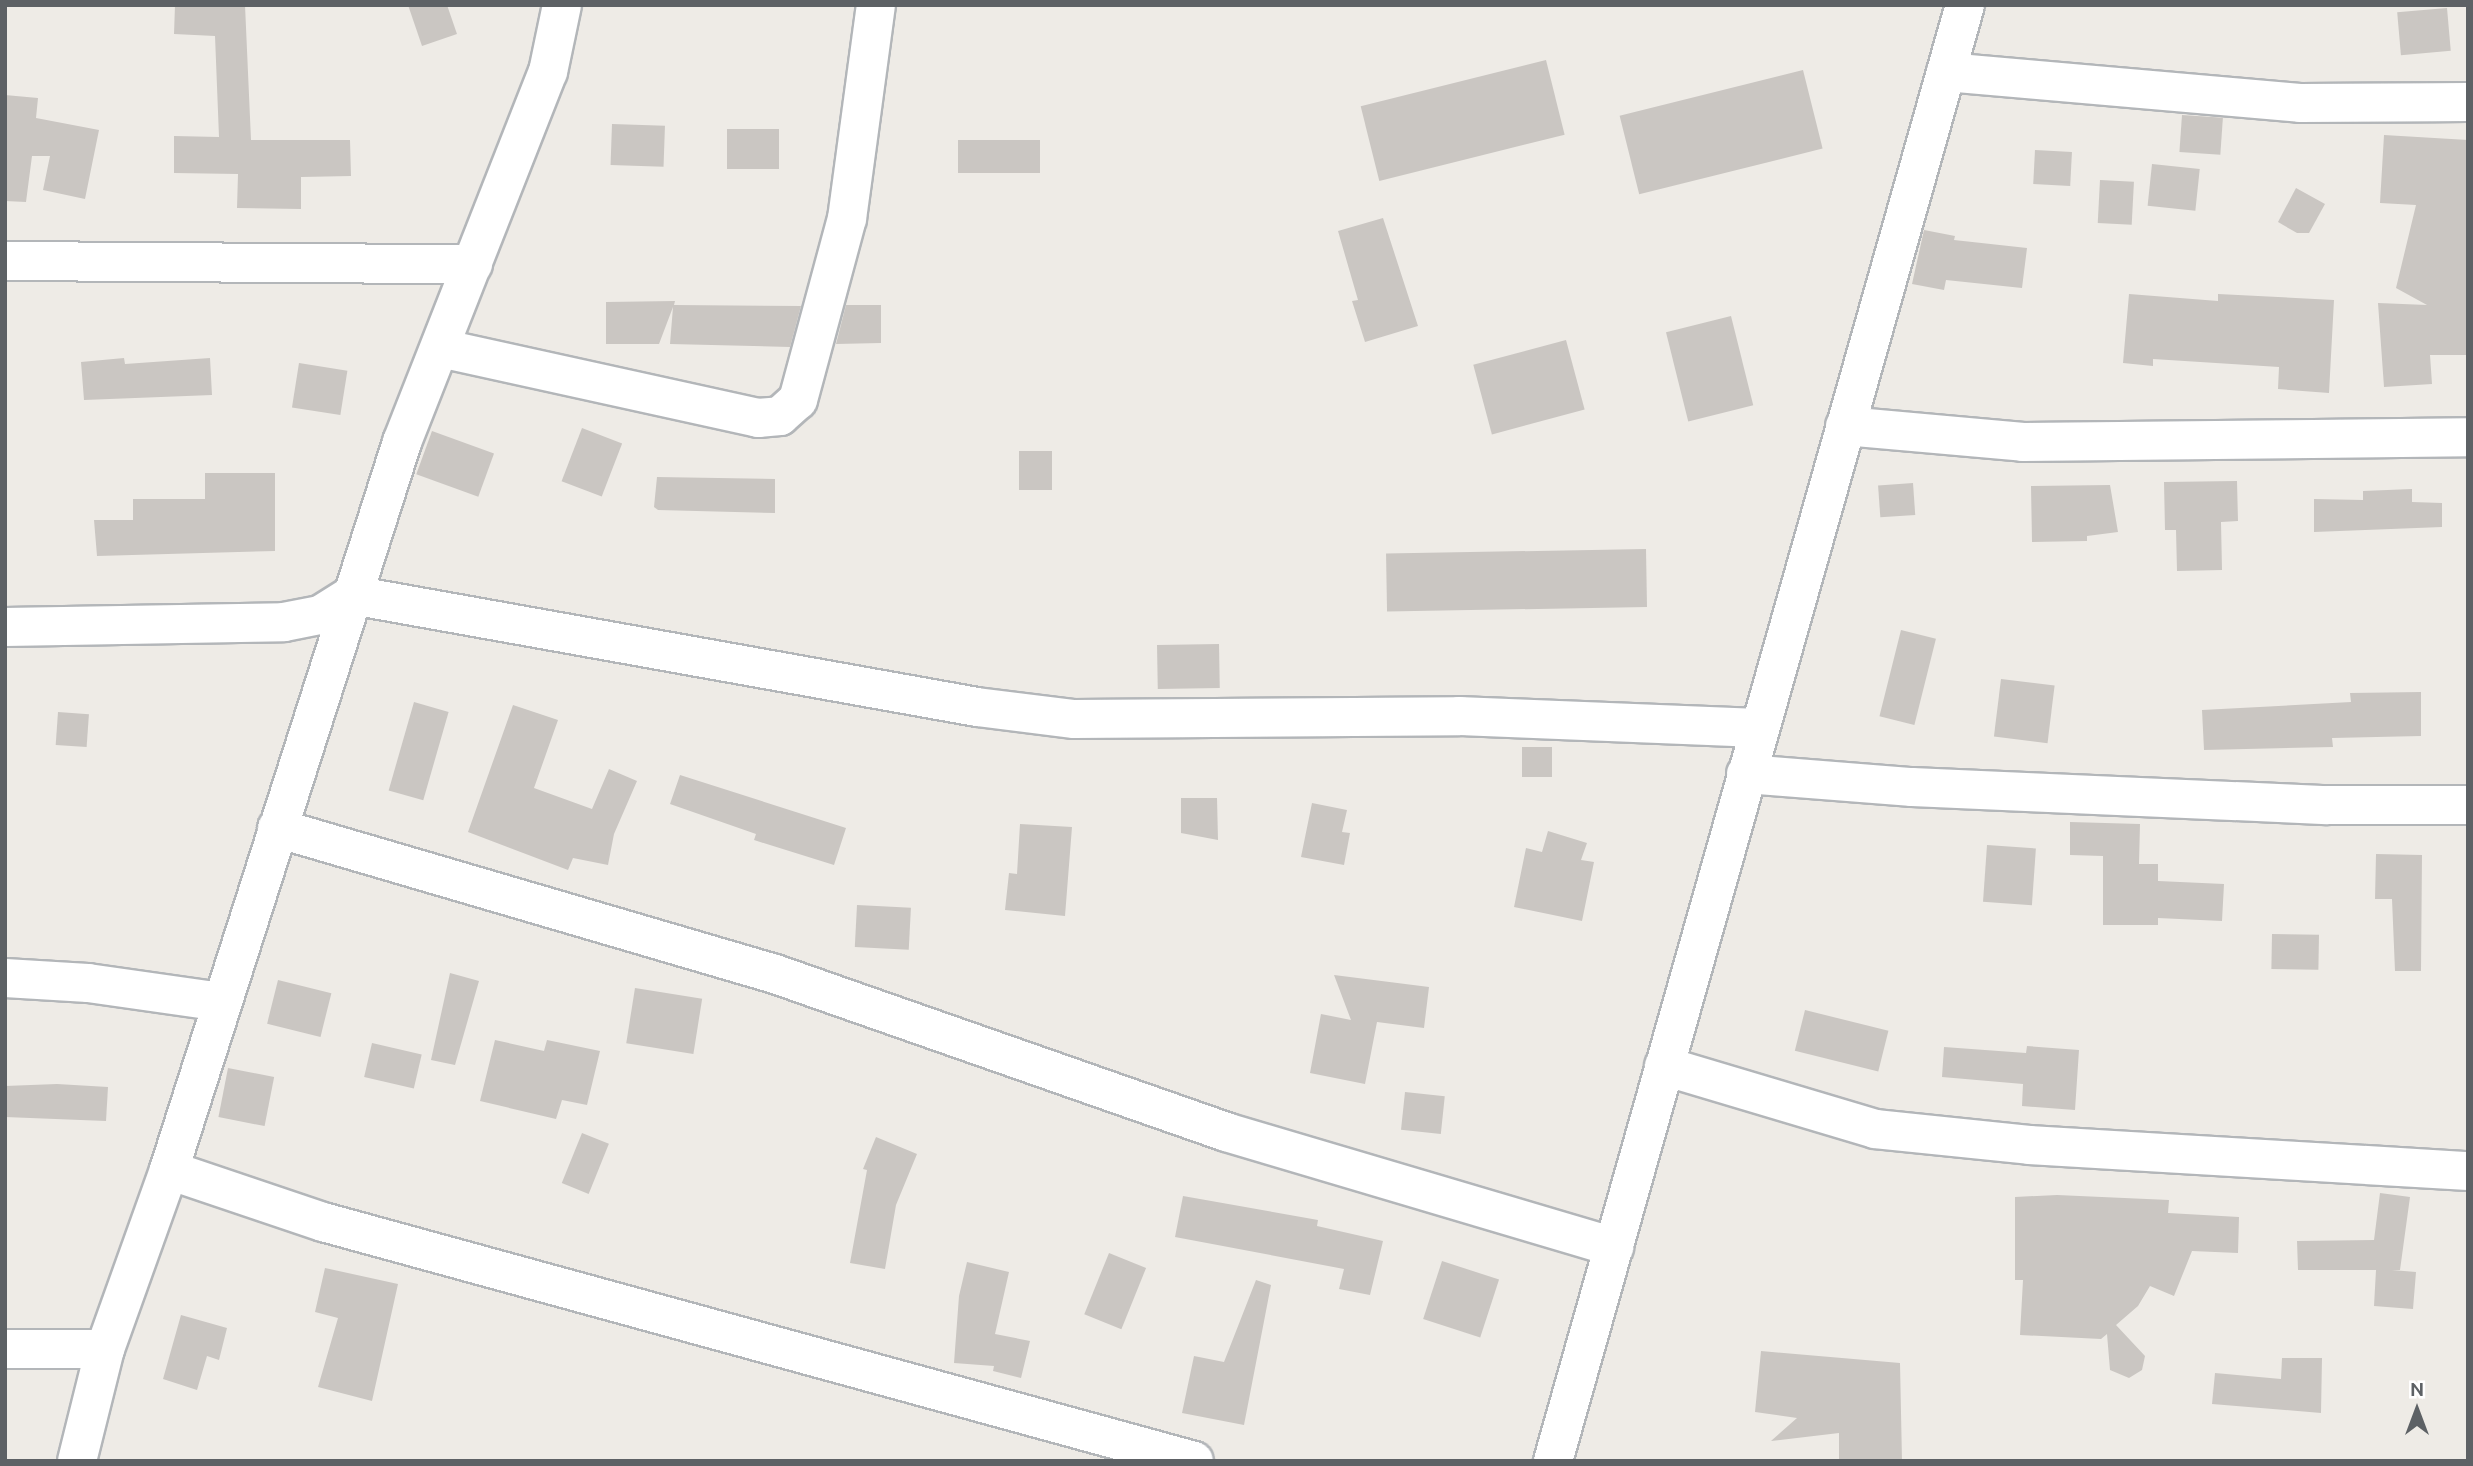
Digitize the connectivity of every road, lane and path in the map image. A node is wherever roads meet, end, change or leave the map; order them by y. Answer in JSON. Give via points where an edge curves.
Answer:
{"nodes":[{"id":1,"x":562,"y":5,"type":"edge"},
{"id":2,"x":876,"y":5,"type":"edge"},
{"id":3,"x":1965,"y":5,"type":"edge"},
{"id":4,"x":1946,"y":72,"type":"junction"},
{"id":5,"x":2468,"y":102,"type":"edge"},
{"id":6,"x":5,"y":261,"type":"edge"},
{"id":7,"x":473,"y":264,"type":"junction"},
{"id":8,"x":440,"y":348,"type":"junction"},
{"id":9,"x":1845,"y":426,"type":"junction"},
{"id":10,"x":2468,"y":437,"type":"edge"},
{"id":11,"x":352,"y":594,"type":"junction"},
{"id":12,"x":5,"y":627,"type":"edge"},
{"id":13,"x":1759,"y":728,"type":"junction"},
{"id":14,"x":1746,"y":774,"type":"junction"},
{"id":15,"x":2468,"y":805,"type":"edge"},
{"id":16,"x":277,"y":828,"type":"junction"},
{"id":17,"x":5,"y":978,"type":"edge"},
{"id":18,"x":222,"y":1002,"type":"junction"},
{"id":19,"x":1664,"y":1066,"type":"junction"},
{"id":20,"x":169,"y":1170,"type":"junction"},
{"id":21,"x":2468,"y":1171,"type":"edge"},
{"id":22,"x":1614,"y":1247,"type":"junction"},
{"id":23,"x":5,"y":1349,"type":"edge"},
{"id":24,"x":105,"y":1349,"type":"junction"},
{"id":25,"x":77,"y":1461,"type":"edge"},
{"id":26,"x":1194,"y":1461,"type":"edge"},
{"id":27,"x":1553,"y":1461,"type":"edge"}],
"edges":[{"from":1,"to":7,"type":"street","via":[[548,72]]},
{"from":2,"to":8,"type":"street","via":[[847,219],[798,400],[780,416],[758,418]]},
{"from":3,"to":4,"type":"street"},
{"from":4,"to":5,"type":"street","via":[[2300,103]]},
{"from":4,"to":9,"type":"street"},
{"from":6,"to":7,"type":"street"},
{"from":7,"to":8,"type":"street"},
{"from":8,"to":11,"type":"street","via":[[402,442]]},
{"from":9,"to":10,"type":"street","via":[[2023,442]]},
{"from":9,"to":13,"type":"street"},
{"from":11,"to":12,"type":"street","via":[[320,615],[284,622]]},
{"from":11,"to":13,"type":"street","via":[[977,707],[1074,719],[1459,716]]},
{"from":11,"to":16,"type":"street"},
{"from":13,"to":14,"type":"street"},
{"from":14,"to":15,"type":"street","via":[[1926,788],[2328,805]]},
{"from":14,"to":19,"type":"street"},
{"from":16,"to":18,"type":"street"},
{"from":16,"to":22,"type":"street","via":[[775,974],[1226,1132]]},
{"from":17,"to":18,"type":"street","via":[[88,983]]},
{"from":18,"to":20,"type":"street"},
{"from":19,"to":21,"type":"street","via":[[1875,1129],[2029,1145]]},
{"from":19,"to":22,"type":"street"},
{"from":20,"to":24,"type":"street"},
{"from":20,"to":26,"type":"street","via":[[323,1222]]},
{"from":22,"to":27,"type":"street"},
{"from":23,"to":24,"type":"street"},
{"from":24,"to":25,"type":"street"}]}
